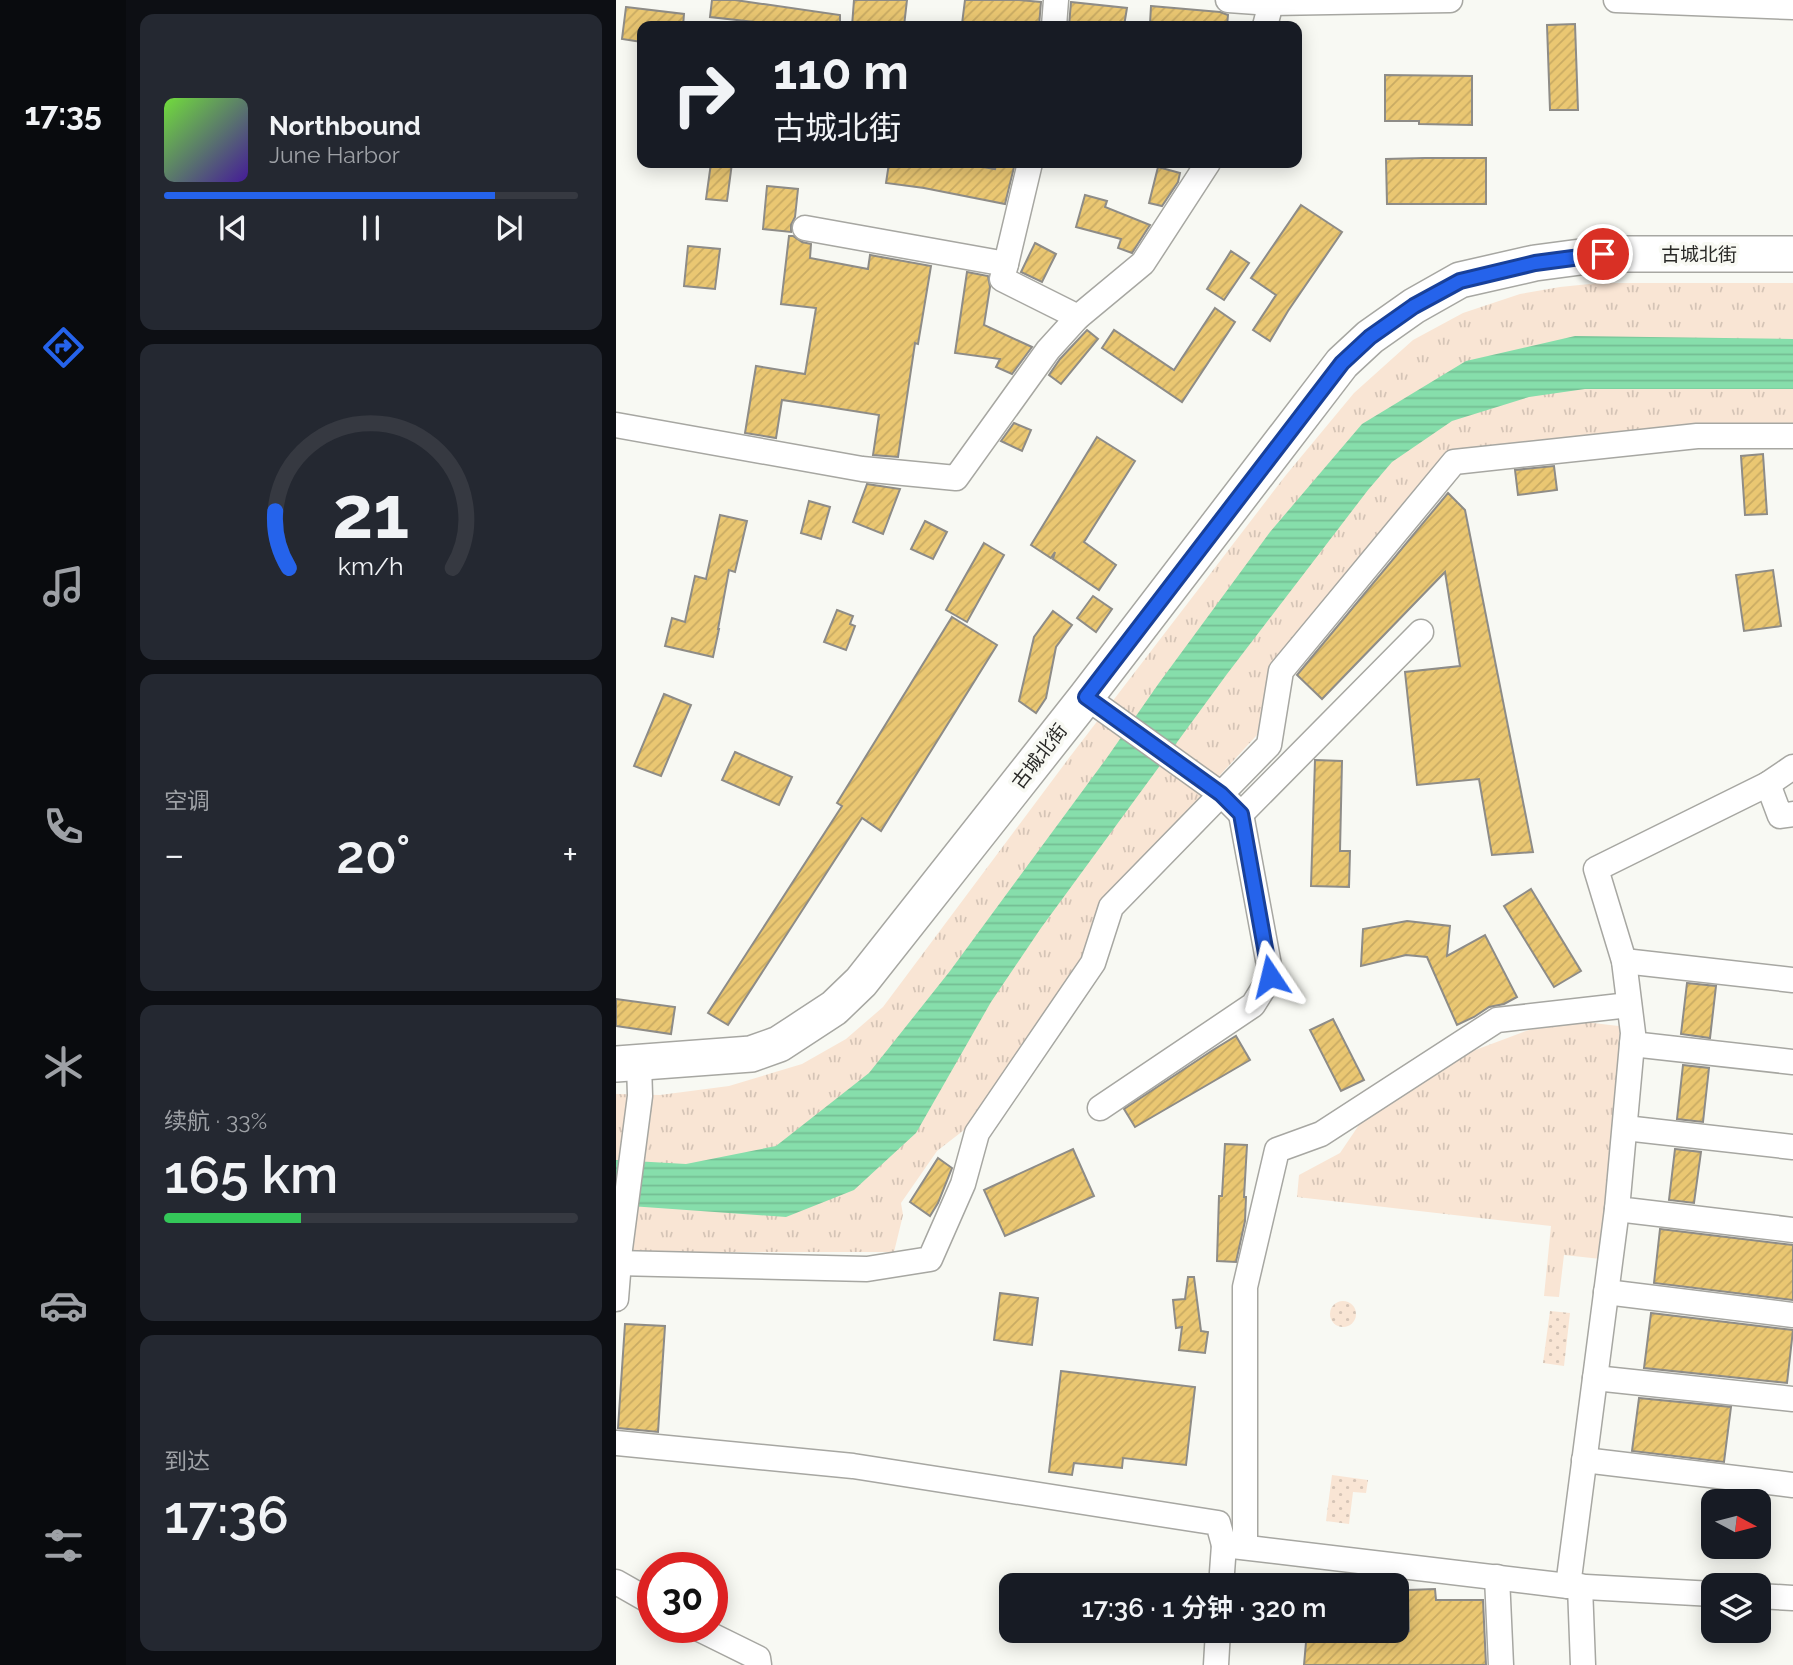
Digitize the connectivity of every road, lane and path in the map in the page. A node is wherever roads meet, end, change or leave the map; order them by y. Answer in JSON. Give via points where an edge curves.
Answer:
{"nodes":[{"id":1,"x":1056,"y":0,"type":"edge"},
{"id":2,"x":1228,"y":0,"type":"edge"},
{"id":3,"x":1418,"y":0,"type":"edge"},
{"id":4,"x":1450,"y":0,"type":"edge"},
{"id":5,"x":1616,"y":0,"type":"edge"},
{"id":6,"x":1793,"y":7,"type":"edge"},
{"id":7,"x":1268,"y":15,"type":"edge"},
{"id":8,"x":1054,"y":21,"type":"edge"},
{"id":9,"x":1029,"y":168,"type":"edge"},
{"id":10,"x":1205,"y":168,"type":"edge"},
{"id":11,"x":805,"y":228,"type":"dead end"},
{"id":12,"x":1793,"y":254,"type":"edge"},
{"id":13,"x":1006,"y":264,"type":"junction"},
{"id":14,"x":1078,"y":317,"type":"junction"},
{"id":15,"x":616,"y":425,"type":"edge"},
{"id":16,"x":1793,"y":436,"type":"edge"},
{"id":17,"x":1421,"y":632,"type":"dead end"},
{"id":18,"x":1098,"y":705,"type":"junction"},
{"id":19,"x":1793,"y":767,"type":"edge"},
{"id":20,"x":1768,"y":784,"type":"junction"},
{"id":21,"x":1215,"y":790,"type":"junction"},
{"id":22,"x":1241,"y":814,"type":"junction"},
{"id":23,"x":1793,"y":814,"type":"edge"},
{"id":24,"x":1624,"y":961,"type":"junction"},
{"id":25,"x":1793,"y":981,"type":"edge"},
{"id":26,"x":1629,"y":1005,"type":"junction"},
{"id":27,"x":1632,"y":1044,"type":"junction"},
{"id":28,"x":1793,"y":1062,"type":"edge"},
{"id":29,"x":632,"y":1074,"type":"edge"},
{"id":30,"x":1100,"y":1108,"type":"dead end"},
{"id":31,"x":1625,"y":1128,"type":"junction"},
{"id":32,"x":1793,"y":1147,"type":"edge"},
{"id":33,"x":1617,"y":1209,"type":"junction"},
{"id":34,"x":1793,"y":1230,"type":"edge"},
{"id":35,"x":618,"y":1259,"type":"edge"},
{"id":36,"x":1606,"y":1292,"type":"junction"},
{"id":37,"x":616,"y":1299,"type":"edge"},
{"id":38,"x":1793,"y":1315,"type":"edge"},
{"id":39,"x":1595,"y":1378,"type":"junction"},
{"id":40,"x":1793,"y":1399,"type":"edge"},
{"id":41,"x":616,"y":1443,"type":"edge"},
{"id":42,"x":1584,"y":1460,"type":"junction"},
{"id":43,"x":1793,"y":1485,"type":"edge"},
{"id":44,"x":1234,"y":1546,"type":"junction"},
{"id":45,"x":1225,"y":1573,"type":"edge"},
{"id":46,"x":1497,"y":1577,"type":"junction"},
{"id":47,"x":616,"y":1582,"type":"edge"},
{"id":48,"x":1574,"y":1586,"type":"junction"},
{"id":49,"x":1701,"y":1593,"type":"edge"},
{"id":50,"x":637,"y":1594,"type":"edge"},
{"id":51,"x":1771,"y":1597,"type":"edge"},
{"id":52,"x":1793,"y":1598,"type":"edge"},
{"id":53,"x":722,"y":1643,"type":"edge"},
{"id":54,"x":1217,"y":1643,"type":"edge"},
{"id":55,"x":752,"y":1661,"type":"edge"},
{"id":56,"x":1216,"y":1665,"type":"edge"},
{"id":57,"x":1501,"y":1665,"type":"edge"},
{"id":58,"x":1583,"y":1665,"type":"edge"}],
"edges":[{"from":1,"to":8,"type":"street"},
{"from":2,"to":7,"type":"street"},
{"from":3,"to":4,"type":"street"},
{"from":3,"to":7,"type":"street"},
{"from":5,"to":6,"type":"street"},
{"from":9,"to":13,"type":"street"},
{"from":10,"to":14,"type":"street","via":[[1143,263]]},
{"from":11,"to":13,"type":"street"},
{"from":12,"to":18,"type":"main road","name":"古城北街","via":[[1603,254],[1535,263],[1460,281],[1414,306],[1342,363]]},
{"from":13,"to":14,"type":"street","via":[[1002,279]]},
{"from":14,"to":15,"type":"street","via":[[1048,349],[956,478],[862,469]]},
{"from":16,"to":21,"type":"street","via":[[1697,436],[1454,462],[1281,671],[1269,744]]},
{"from":17,"to":22,"type":"street"},
{"from":18,"to":21,"type":"street"},
{"from":18,"to":29,"type":"main road","name":"古城北街","via":[[834,1008],[779,1044],[751,1054]]},
{"from":19,"to":20,"type":"street"},
{"from":20,"to":23,"type":"street","via":[[1780,816]]},
{"from":20,"to":24,"type":"street","via":[[1596,869]]},
{"from":21,"to":22,"type":"street"},
{"from":21,"to":35,"type":"street","via":[[1111,907],[1093,963],[977,1133],[963,1184],[930,1259],[867,1269]]},
{"from":22,"to":30,"type":"street","via":[[1270,976],[1253,1005]]},
{"from":24,"to":25,"type":"street"},
{"from":24,"to":26,"type":"street"},
{"from":26,"to":27,"type":"street"},
{"from":26,"to":44,"type":"street","via":[[1497,1020],[1321,1134],[1277,1150],[1245,1287]]},
{"from":27,"to":28,"type":"street"},
{"from":27,"to":31,"type":"street"},
{"from":29,"to":35,"type":"street"},
{"from":31,"to":32,"type":"street"},
{"from":31,"to":33,"type":"street"},
{"from":33,"to":34,"type":"street"},
{"from":33,"to":36,"type":"street"},
{"from":35,"to":37,"type":"street"},
{"from":36,"to":38,"type":"street"},
{"from":36,"to":39,"type":"street"},
{"from":39,"to":40,"type":"street"},
{"from":39,"to":42,"type":"street"},
{"from":41,"to":44,"type":"street","via":[[853,1466],[1218,1523]]},
{"from":42,"to":43,"type":"street"},
{"from":42,"to":48,"type":"street"},
{"from":44,"to":45,"type":"street"},
{"from":44,"to":46,"type":"street"},
{"from":46,"to":48,"type":"street"},
{"from":46,"to":57,"type":"street"},
{"from":47,"to":50,"type":"street"},
{"from":48,"to":49,"type":"street"},
{"from":48,"to":58,"type":"street"},
{"from":51,"to":52,"type":"street"},
{"from":53,"to":55,"type":"street"},
{"from":54,"to":56,"type":"street"}]}
